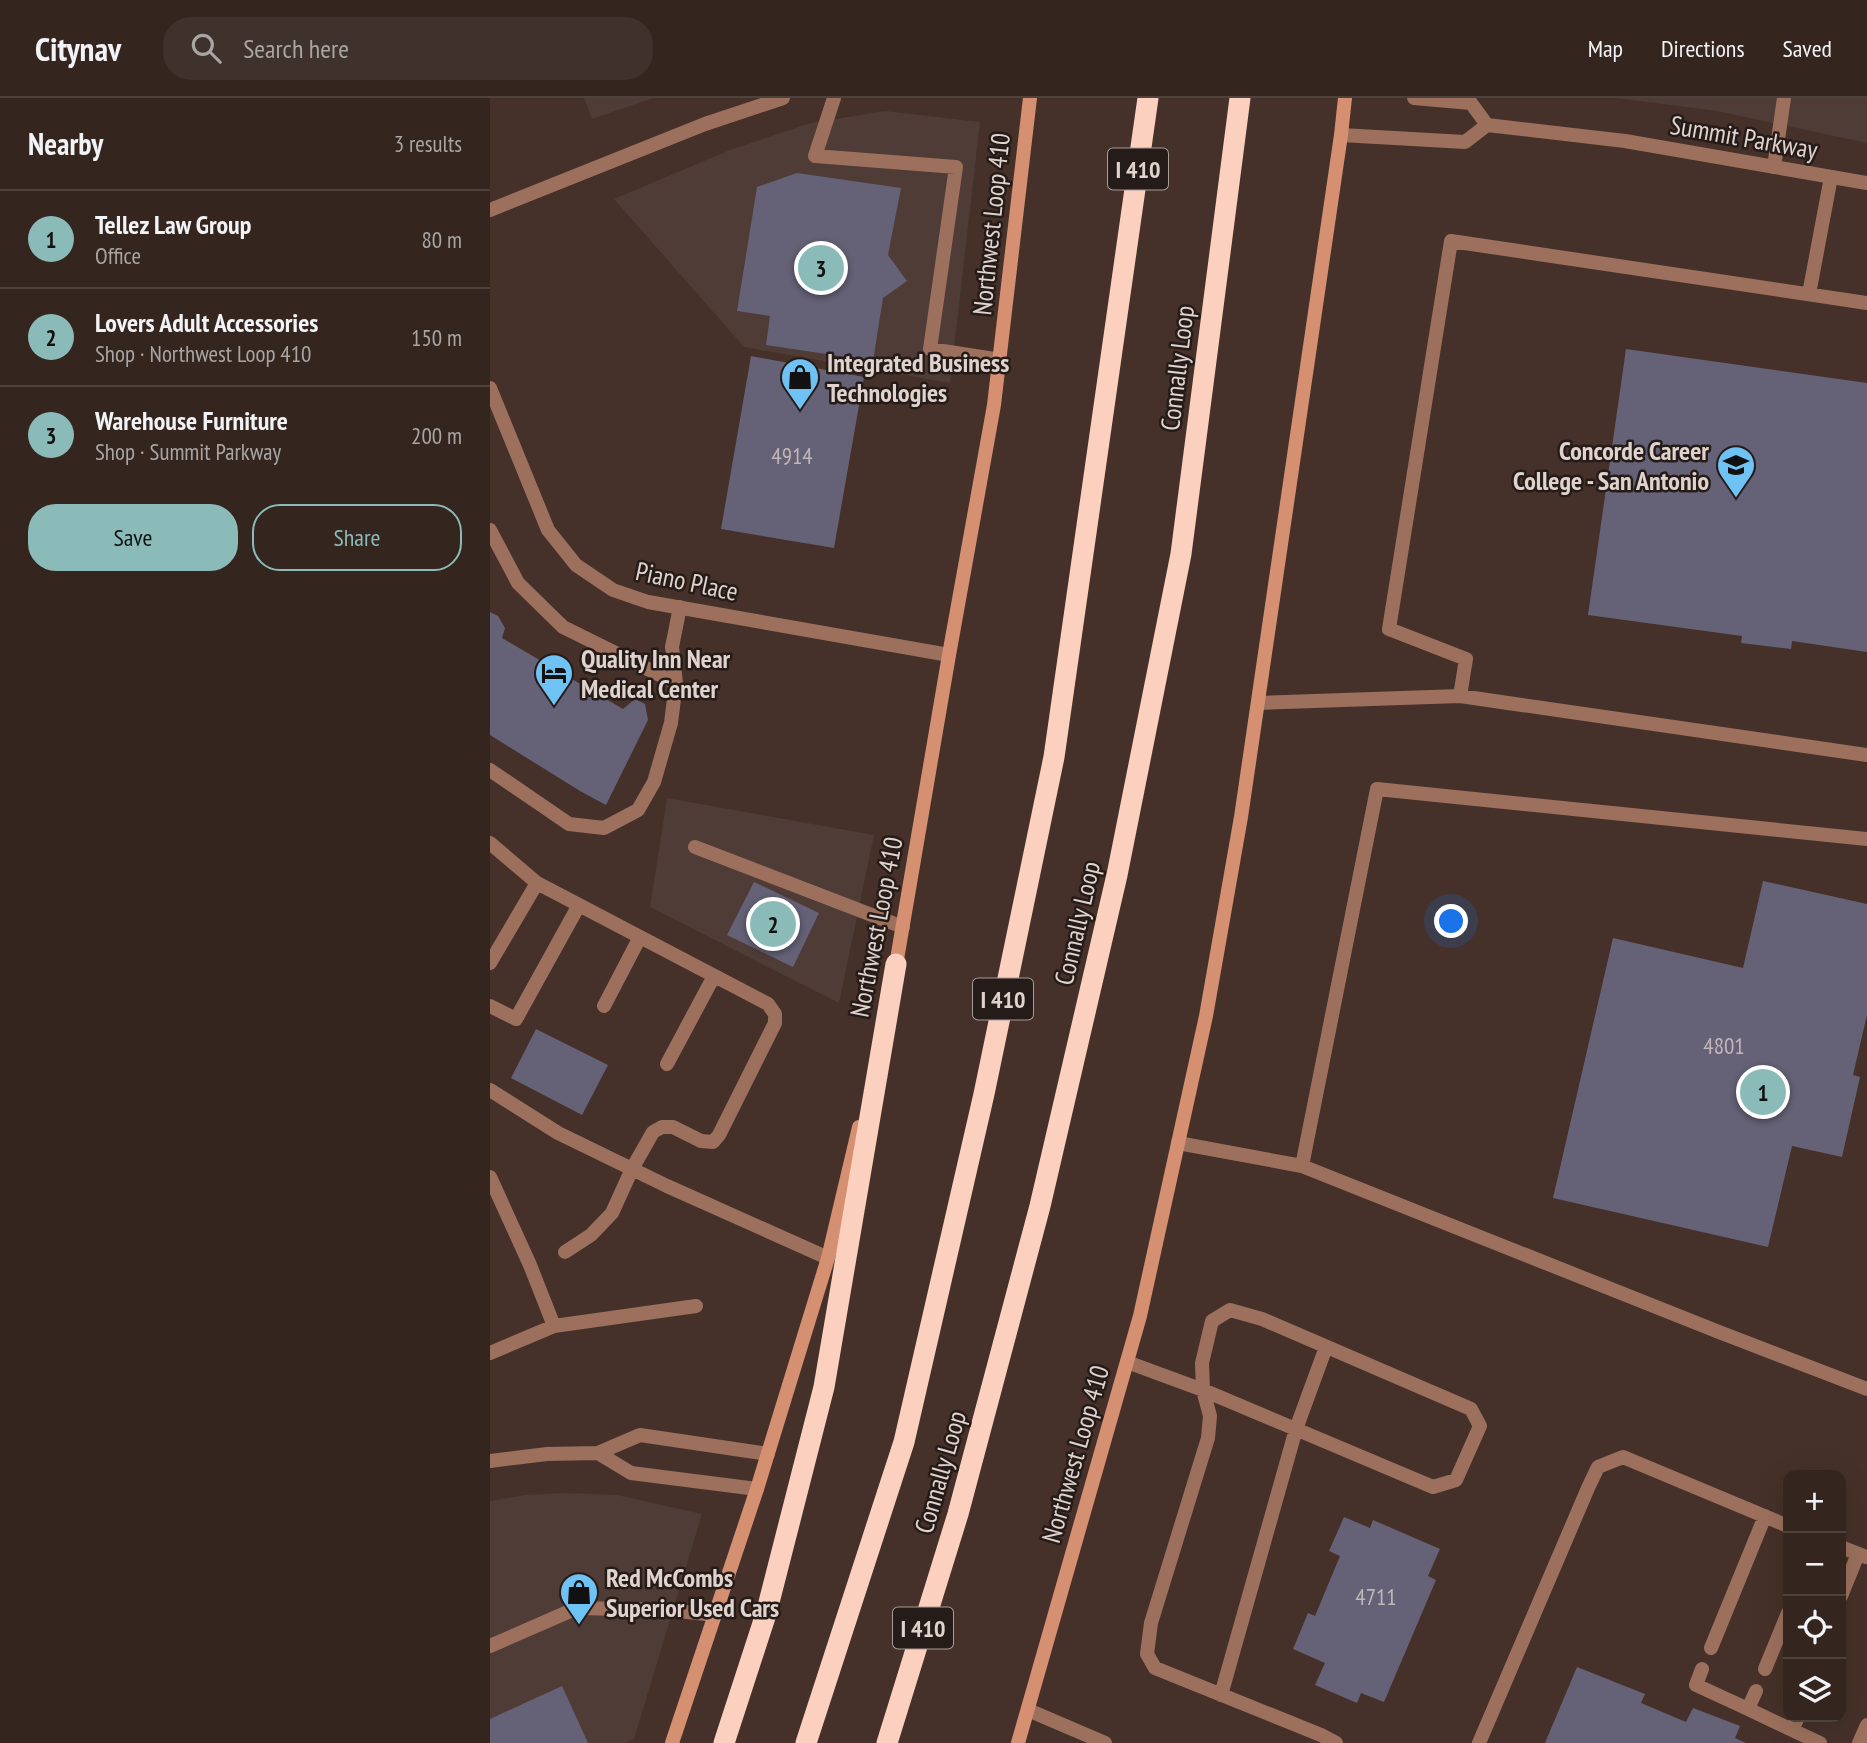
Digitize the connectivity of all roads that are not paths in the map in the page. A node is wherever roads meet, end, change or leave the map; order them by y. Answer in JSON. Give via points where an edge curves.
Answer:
{"nodes":[{"id":1,"x":783,"y":98,"type":"edge"},
{"id":2,"x":834,"y":98,"type":"edge"},
{"id":3,"x":1030,"y":98,"type":"edge"},
{"id":4,"x":1133,"y":98,"type":"edge"},
{"id":5,"x":1148,"y":98,"type":"edge"},
{"id":6,"x":1240,"y":98,"type":"edge"},
{"id":7,"x":1345,"y":98,"type":"edge"},
{"id":8,"x":1414,"y":98,"type":"edge"},
{"id":9,"x":1784,"y":98,"type":"edge"},
{"id":10,"x":1487,"y":125,"type":"junction"},
{"id":11,"x":1341,"y":135,"type":"junction"},
{"id":12,"x":1774,"y":167,"type":"junction"},
{"id":13,"x":1831,"y":177,"type":"junction"},
{"id":14,"x":1867,"y":183,"type":"edge"},
{"id":15,"x":490,"y":210,"type":"edge"},
{"id":16,"x":1128,"y":240,"type":"junction"},
{"id":17,"x":1809,"y":294,"type":"junction"},
{"id":18,"x":1867,"y":303,"type":"edge"},
{"id":19,"x":1000,"y":360,"type":"junction"},
{"id":20,"x":490,"y":388,"type":"edge"},
{"id":21,"x":490,"y":530,"type":"edge"},
{"id":22,"x":680,"y":607,"type":"junction"},
{"id":23,"x":949,"y":655,"type":"junction"},
{"id":24,"x":676,"y":683,"type":"junction"},
{"id":25,"x":1460,"y":695,"type":"junction"},
{"id":26,"x":1258,"y":703,"type":"junction"},
{"id":27,"x":1867,"y":755,"type":"edge"},
{"id":28,"x":490,"y":770,"type":"edge"},
{"id":29,"x":1867,"y":839,"type":"edge"},
{"id":30,"x":490,"y":843,"type":"edge"},
{"id":31,"x":695,"y":847,"type":"dead end"},
{"id":32,"x":537,"y":883,"type":"junction"},
{"id":33,"x":579,"y":905,"type":"junction"},
{"id":34,"x":903,"y":927,"type":"junction"},
{"id":35,"x":640,"y":937,"type":"junction"},
{"id":36,"x":490,"y":963,"type":"edge"},
{"id":37,"x":896,"y":964,"type":"junction"},
{"id":38,"x":714,"y":976,"type":"junction"},
{"id":39,"x":490,"y":1006,"type":"edge"},
{"id":40,"x":604,"y":1006,"type":"dead end"},
{"id":41,"x":667,"y":1064,"type":"dead end"},
{"id":42,"x":490,"y":1090,"type":"edge"},
{"id":43,"x":1178,"y":1143,"type":"junction"},
{"id":44,"x":1302,"y":1166,"type":"junction"},
{"id":45,"x":632,"y":1169,"type":"junction"},
{"id":46,"x":490,"y":1177,"type":"edge"},
{"id":47,"x":565,"y":1252,"type":"dead end"},
{"id":48,"x":828,"y":1258,"type":"junction"},
{"id":49,"x":696,"y":1306,"type":"dead end"},
{"id":50,"x":554,"y":1326,"type":"junction"},
{"id":51,"x":1326,"y":1347,"type":"junction"},
{"id":52,"x":490,"y":1353,"type":"edge"},
{"id":53,"x":1127,"y":1362,"type":"junction"},
{"id":54,"x":1867,"y":1389,"type":"edge"},
{"id":55,"x":1203,"y":1390,"type":"junction"},
{"id":56,"x":1296,"y":1429,"type":"junction"},
{"id":57,"x":598,"y":1453,"type":"junction"},
{"id":58,"x":768,"y":1454,"type":"junction"},
{"id":59,"x":490,"y":1461,"type":"edge"},
{"id":60,"x":757,"y":1489,"type":"junction"},
{"id":61,"x":1765,"y":1516,"type":"junction"},
{"id":62,"x":1783,"y":1524,"type":"edge"},
{"id":63,"x":1846,"y":1548,"type":"edge"},
{"id":64,"x":1863,"y":1555,"type":"edge"},
{"id":65,"x":1846,"y":1587,"type":"edge"},
{"id":66,"x":715,"y":1615,"type":"junction"},
{"id":67,"x":1783,"y":1625,"type":"edge"},
{"id":68,"x":490,"y":1646,"type":"edge"},
{"id":69,"x":1711,"y":1648,"type":"dead end"},
{"id":70,"x":1702,"y":1670,"type":"dead end"},
{"id":71,"x":1765,"y":1670,"type":"dead end"},
{"id":72,"x":1756,"y":1691,"type":"dead end"},
{"id":73,"x":1221,"y":1695,"type":"junction"},
{"id":74,"x":1748,"y":1709,"type":"junction"},
{"id":75,"x":1028,"y":1710,"type":"junction"},
{"id":76,"x":1795,"y":1724,"type":"edge"},
{"id":77,"x":1867,"y":1725,"type":"edge"},
{"id":78,"x":672,"y":1743,"type":"edge"},
{"id":79,"x":724,"y":1743,"type":"edge"},
{"id":80,"x":806,"y":1743,"type":"edge"},
{"id":81,"x":887,"y":1743,"type":"edge"},
{"id":82,"x":1018,"y":1743,"type":"edge"},
{"id":83,"x":1105,"y":1743,"type":"edge"},
{"id":84,"x":1336,"y":1743,"type":"edge"},
{"id":85,"x":1479,"y":1743,"type":"edge"},
{"id":86,"x":1820,"y":1743,"type":"edge"},
{"id":87,"x":1859,"y":1743,"type":"edge"}],
"edges":[{"from":1,"to":15,"type":"street","via":[[705,124]]},
{"from":2,"to":19,"type":"street","via":[[815,156],[956,167],[930,349]]},
{"from":3,"to":19,"type":"main road","name":"Northwest Loop 410"},
{"from":4,"to":16,"type":"highway"},
{"from":5,"to":16,"type":"highway","name":"Connally Loop","number":"I 410"},
{"from":6,"to":81,"type":"highway","name":"Connally Loop","number":"I 410","via":[[1181,554],[1117,875],[1029,1247],[958,1514]]},
{"from":7,"to":11,"type":"main road","name":"Northwest Loop 410"},
{"from":8,"to":10,"type":"street","via":[[1471,103]]},
{"from":9,"to":12,"type":"street"},
{"from":10,"to":11,"type":"street","via":[[1465,142]]},
{"from":10,"to":12,"type":"street","name":"Summit Parkway","via":[[1625,141]]},
{"from":11,"to":26,"type":"main road","name":"Northwest Loop 410"},
{"from":12,"to":13,"type":"street","name":"Summit Parkway"},
{"from":13,"to":14,"type":"street","name":"Summit Parkway"},
{"from":13,"to":17,"type":"street"},
{"from":16,"to":80,"type":"highway","name":"Connally Loop","number":"I 410","via":[[1054,757],[984,1094],[904,1442]]},
{"from":17,"to":18,"type":"street"},
{"from":17,"to":25,"type":"street","via":[[1451,240],[1389,629],[1465,659]]},
{"from":19,"to":23,"type":"main road","name":"Northwest Loop 410"},
{"from":20,"to":22,"type":"street","name":"Piano Place","via":[[548,530],[576,565],[613,590]]},
{"from":21,"to":24,"type":"street","via":[[518,583],[563,627]]},
{"from":22,"to":23,"type":"street","name":"Piano Place"},
{"from":22,"to":24,"type":"street","via":[[672,647]]},
{"from":23,"to":34,"type":"main road","name":"Northwest Loop 410"},
{"from":24,"to":28,"type":"street","via":[[671,723],[654,782],[638,810],[604,828],[569,824]]},
{"from":25,"to":26,"type":"street"},
{"from":25,"to":27,"type":"street"},
{"from":26,"to":43,"type":"main road","name":"Northwest Loop 410","via":[[1208,1003]]},
{"from":29,"to":44,"type":"street","via":[[1377,789]]},
{"from":30,"to":32,"type":"street"},
{"from":31,"to":34,"type":"street"},
{"from":32,"to":33,"type":"street"},
{"from":32,"to":36,"type":"street"},
{"from":33,"to":35,"type":"street"},
{"from":33,"to":39,"type":"street","via":[[516,1019]]},
{"from":34,"to":37,"type":"main road","name":"Northwest Loop 410"},
{"from":35,"to":38,"type":"street"},
{"from":35,"to":40,"type":"street"},
{"from":37,"to":48,"type":"main road","name":"Northwest Loop 410"},
{"from":37,"to":79,"type":"highway","via":[[824,1387],[766,1614]]},
{"from":38,"to":41,"type":"street"},
{"from":38,"to":45,"type":"street","via":[[768,1004],[775,1023],[713,1142],[662,1127],[653,1132]]},
{"from":42,"to":45,"type":"street","via":[[558,1133]]},
{"from":43,"to":44,"type":"street"},
{"from":43,"to":53,"type":"main road","name":"Northwest Loop 410"},
{"from":44,"to":54,"type":"street"},
{"from":45,"to":47,"type":"street","via":[[612,1213],[591,1235]]},
{"from":45,"to":48,"type":"street"},
{"from":46,"to":50,"type":"street"},
{"from":48,"to":58,"type":"main road","name":"Northwest Loop 410"},
{"from":49,"to":50,"type":"street"},
{"from":50,"to":52,"type":"street"},
{"from":51,"to":55,"type":"street","via":[[1230,1310],[1212,1321],[1202,1363]]},
{"from":51,"to":56,"type":"street"},
{"from":51,"to":56,"type":"street","via":[[1471,1409],[1480,1426],[1456,1480],[1433,1487]]},
{"from":53,"to":55,"type":"street"},
{"from":53,"to":75,"type":"main road","name":"Northwest Loop 410"},
{"from":55,"to":56,"type":"street"},
{"from":55,"to":73,"type":"street","via":[[1210,1416],[1208,1438],[1151,1623],[1147,1654],[1154,1668]]},
{"from":56,"to":73,"type":"street"},
{"from":57,"to":58,"type":"street","via":[[640,1435]]},
{"from":57,"to":59,"type":"street"},
{"from":57,"to":60,"type":"street","via":[[631,1472]]},
{"from":58,"to":60,"type":"main road","name":"Northwest Loop 410"},
{"from":60,"to":66,"type":"main road","name":"Northwest Loop 410"},
{"from":61,"to":62,"type":"street"},
{"from":61,"to":69,"type":"street"},
{"from":61,"to":85,"type":"street","via":[[1623,1457],[1598,1467]]},
{"from":63,"to":64,"type":"street"},
{"from":64,"to":65,"type":"street"},
{"from":66,"to":68,"type":"street","via":[[578,1608]]},
{"from":66,"to":78,"type":"main road","name":"Northwest Loop 410"},
{"from":67,"to":71,"type":"street"},
{"from":70,"to":74,"type":"street","via":[[1696,1685]]},
{"from":72,"to":74,"type":"street"},
{"from":73,"to":84,"type":"street"},
{"from":74,"to":76,"type":"street"},
{"from":75,"to":82,"type":"main road","name":"Northwest Loop 410"},
{"from":75,"to":83,"type":"street"},
{"from":76,"to":86,"type":"street"},
{"from":77,"to":87,"type":"street"}]}
